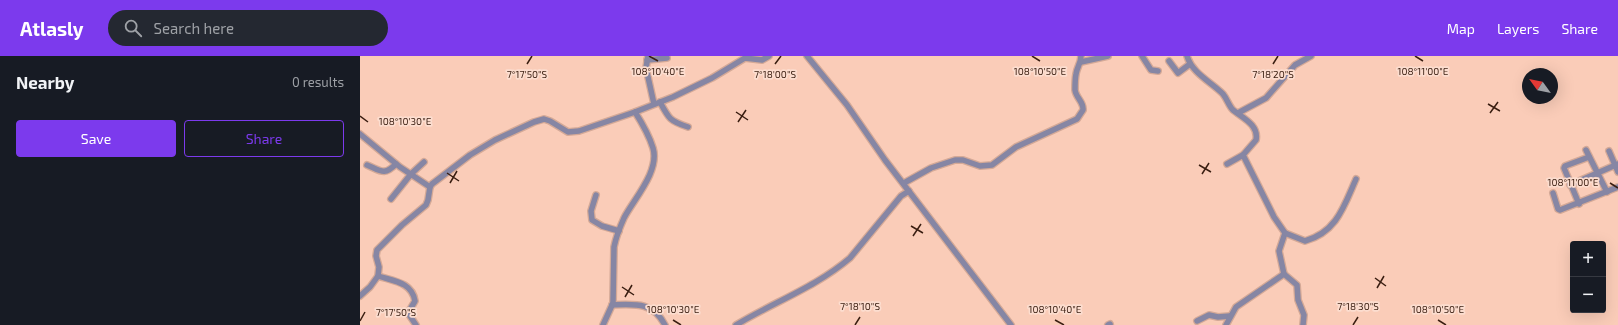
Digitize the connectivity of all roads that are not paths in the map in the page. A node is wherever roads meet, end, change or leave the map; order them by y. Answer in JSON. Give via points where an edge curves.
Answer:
{"nodes":[{"id":1,"x":768,"y":56,"type":"edge"},
{"id":2,"x":807,"y":56,"type":"edge"},
{"id":3,"x":1108,"y":56,"type":"edge"},
{"id":4,"x":1142,"y":56,"type":"edge"},
{"id":5,"x":1173,"y":56,"type":"edge"},
{"id":6,"x":1187,"y":56,"type":"edge"},
{"id":7,"x":1311,"y":56,"type":"edge"},
{"id":8,"x":647,"y":58,"type":"edge"},
{"id":9,"x":667,"y":58,"type":"dead end"},
{"id":10,"x":1081,"y":59,"type":"edge"},
{"id":11,"x":1190,"y":64,"type":"junction"},
{"id":12,"x":1158,"y":71,"type":"dead end"},
{"id":13,"x":660,"y":102,"type":"junction"},
{"id":14,"x":654,"y":104,"type":"junction"},
{"id":15,"x":635,"y":112,"type":"junction"},
{"id":16,"x":1238,"y":113,"type":"junction"},
{"id":17,"x":688,"y":127,"type":"dead end"},
{"id":18,"x":360,"y":134,"type":"edge"},
{"id":19,"x":1586,"y":150,"type":"dead end"},
{"id":20,"x":1609,"y":151,"type":"dead end"},
{"id":21,"x":1589,"y":157,"type":"junction"},
{"id":22,"x":1245,"y":159,"type":"junction"},
{"id":23,"x":424,"y":162,"type":"dead end"},
{"id":24,"x":367,"y":164,"type":"dead end"},
{"id":25,"x":396,"y":164,"type":"junction"},
{"id":26,"x":1227,"y":164,"type":"dead end"},
{"id":27,"x":1616,"y":165,"type":"edge"},
{"id":28,"x":1618,"y":172,"type":"edge"},
{"id":29,"x":411,"y":174,"type":"junction"},
{"id":30,"x":1598,"y":175,"type":"junction"},
{"id":31,"x":1356,"y":179,"type":"dead end"},
{"id":32,"x":904,"y":183,"type":"junction"},
{"id":33,"x":1571,"y":186,"type":"junction"},
{"id":34,"x":430,"y":187,"type":"junction"},
{"id":35,"x":1618,"y":187,"type":"edge"},
{"id":36,"x":909,"y":191,"type":"junction"},
{"id":37,"x":1607,"y":192,"type":"junction"},
{"id":38,"x":1553,"y":193,"type":"dead end"},
{"id":39,"x":596,"y":195,"type":"dead end"},
{"id":40,"x":391,"y":199,"type":"dead end"},
{"id":41,"x":1578,"y":204,"type":"junction"},
{"id":42,"x":619,"y":231,"type":"junction"},
{"id":43,"x":1285,"y":233,"type":"junction"},
{"id":44,"x":1284,"y":274,"type":"junction"},
{"id":45,"x":378,"y":276,"type":"junction"},
{"id":46,"x":360,"y":296,"type":"edge"},
{"id":47,"x":612,"y":305,"type":"junction"},
{"id":48,"x":1230,"y":316,"type":"junction"},
{"id":49,"x":1197,"y":321,"type":"dead end"},
{"id":50,"x":416,"y":325,"type":"edge"},
{"id":51,"x":603,"y":325,"type":"edge"},
{"id":52,"x":666,"y":325,"type":"edge"},
{"id":53,"x":736,"y":325,"type":"edge"},
{"id":54,"x":1011,"y":325,"type":"edge"},
{"id":55,"x":1226,"y":325,"type":"edge"},
{"id":56,"x":1303,"y":325,"type":"edge"}],
"edges":[{"from":1,"to":13,"type":"street","via":[[762,60],[745,58],[712,78]]},
{"from":2,"to":32,"type":"street","via":[[847,105]]},
{"from":3,"to":10,"type":"street"},
{"from":4,"to":12,"type":"street","via":[[1151,70]]},
{"from":5,"to":11,"type":"street","via":[[1168,62],[1178,73]]},
{"from":6,"to":11,"type":"street"},
{"from":7,"to":16,"type":"street","via":[[1294,66],[1266,98]]},
{"from":8,"to":9,"type":"street"},
{"from":8,"to":14,"type":"street","via":[[646,68]]},
{"from":10,"to":32,"type":"street","via":[[1075,89],[1083,110],[1077,119],[1016,147],[989,166],[955,160],[931,168]]},
{"from":11,"to":16,"type":"street"},
{"from":13,"to":14,"type":"street"},
{"from":13,"to":17,"type":"street","via":[[668,118]]},
{"from":14,"to":15,"type":"street"},
{"from":15,"to":34,"type":"street","via":[[572,133],[550,121],[534,122],[470,155]]},
{"from":15,"to":42,"type":"street","via":[[645,129],[654,157],[649,175]]},
{"from":16,"to":22,"type":"street","via":[[1257,133]]},
{"from":18,"to":25,"type":"street"},
{"from":19,"to":21,"type":"street"},
{"from":20,"to":27,"type":"street"},
{"from":21,"to":30,"type":"street"},
{"from":21,"to":33,"type":"street","via":[[1564,166]]},
{"from":22,"to":26,"type":"street"},
{"from":22,"to":43,"type":"street","via":[[1274,217]]},
{"from":23,"to":29,"type":"street"},
{"from":24,"to":25,"type":"street","via":[[384,172]]},
{"from":25,"to":29,"type":"street"},
{"from":27,"to":28,"type":"street"},
{"from":27,"to":30,"type":"street"},
{"from":29,"to":34,"type":"street"},
{"from":29,"to":40,"type":"street"},
{"from":30,"to":33,"type":"street"},
{"from":30,"to":37,"type":"street"},
{"from":31,"to":43,"type":"street","via":[[1339,217],[1325,231],[1305,242]]},
{"from":32,"to":36,"type":"street"},
{"from":33,"to":41,"type":"street"},
{"from":34,"to":45,"type":"street","via":[[426,205],[377,250]]},
{"from":35,"to":37,"type":"street"},
{"from":36,"to":53,"type":"street","via":[[901,196],[841,266]]},
{"from":36,"to":54,"type":"street"},
{"from":37,"to":41,"type":"street"},
{"from":38,"to":41,"type":"street","via":[[1560,210]]},
{"from":39,"to":42,"type":"street","via":[[591,211],[592,220]]},
{"from":42,"to":47,"type":"street","via":[[614,247]]},
{"from":43,"to":44,"type":"street","via":[[1279,251]]},
{"from":44,"to":48,"type":"street","via":[[1236,307]]},
{"from":44,"to":56,"type":"street","via":[[1297,285],[1298,300],[1304,315]]},
{"from":45,"to":46,"type":"street"},
{"from":45,"to":50,"type":"street","via":[[410,289],[415,301],[408,313]]},
{"from":47,"to":51,"type":"street"},
{"from":47,"to":52,"type":"street","via":[[649,307]]},
{"from":48,"to":49,"type":"street","via":[[1209,316]]},
{"from":48,"to":55,"type":"street"}]}
